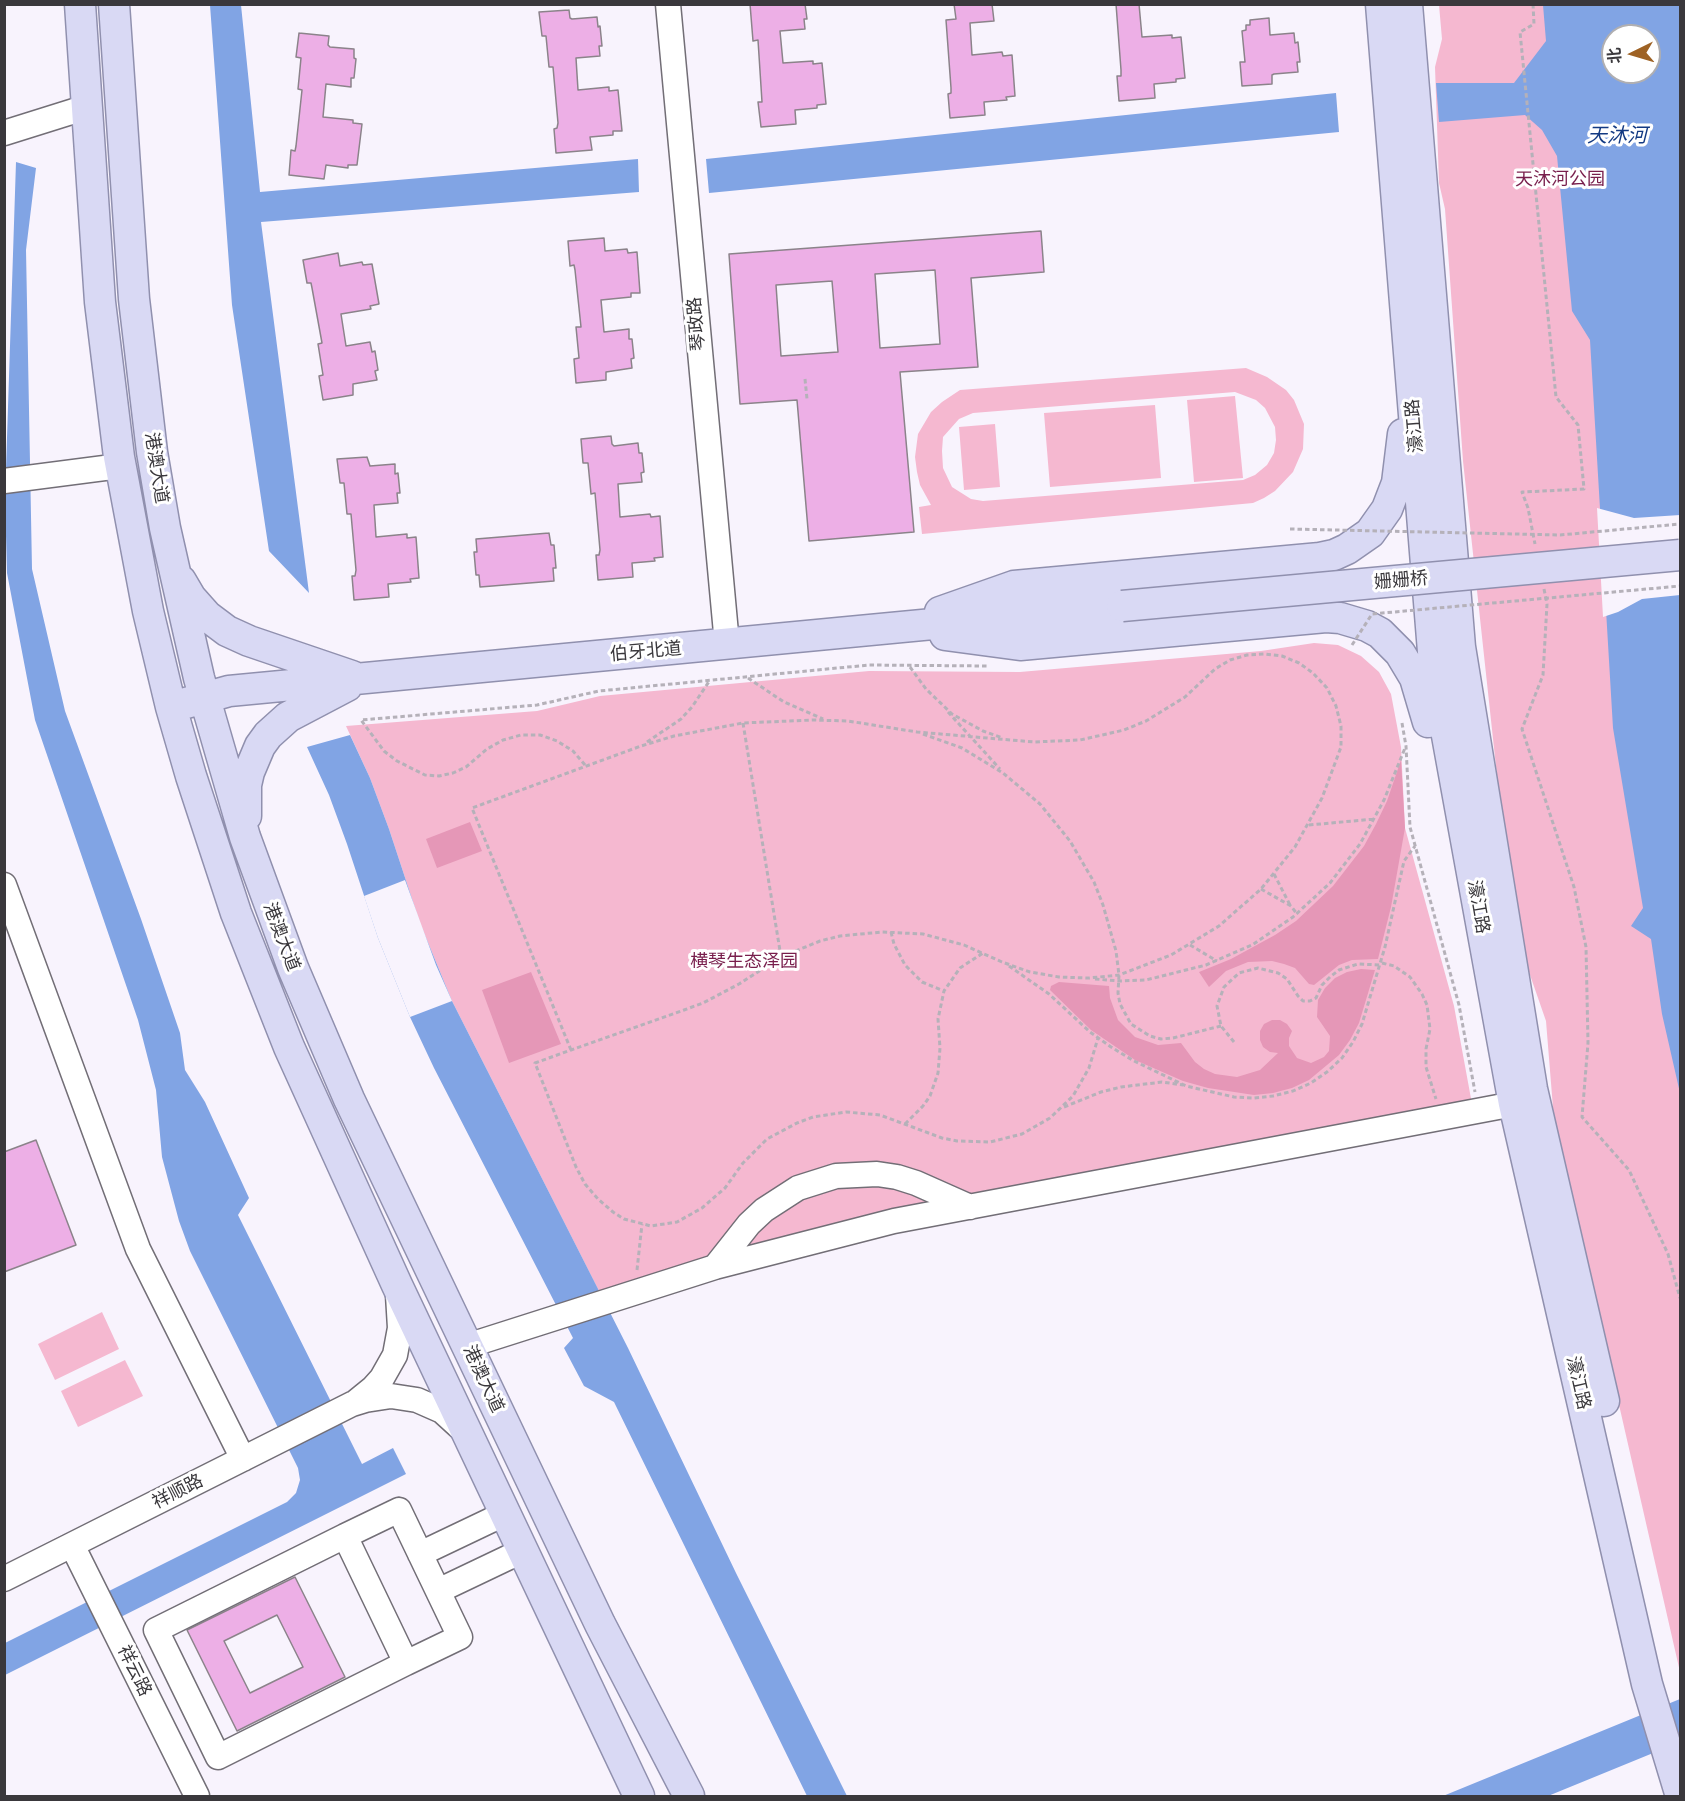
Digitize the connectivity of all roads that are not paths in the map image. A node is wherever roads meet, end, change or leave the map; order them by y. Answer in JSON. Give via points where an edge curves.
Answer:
{"nodes":[{"id":1,"x":80,"y":4,"type":"edge"},
{"id":2,"x":114,"y":4,"type":"edge"},
{"id":3,"x":668,"y":4,"type":"edge"},
{"id":4,"x":1382,"y":4,"type":"edge"},
{"id":5,"x":1407,"y":4,"type":"edge"},
{"id":6,"x":87,"y":107,"type":"junction"},
{"id":7,"x":4,"y":133,"type":"edge"},
{"id":8,"x":1410,"y":372,"type":"junction"},
{"id":9,"x":120,"y":466,"type":"junction"},
{"id":10,"x":4,"y":480,"type":"edge"},
{"id":11,"x":171,"y":554,"type":"junction"},
{"id":12,"x":1680,"y":555,"type":"edge"},
{"id":13,"x":1122,"y":606,"type":"joint"},
{"id":14,"x":895,"y":628,"type":"junction"},
{"id":15,"x":727,"y":644,"type":"junction"},
{"id":16,"x":360,"y":679,"type":"junction"},
{"id":17,"x":204,"y":698,"type":"junction"},
{"id":18,"x":171,"y":707,"type":"junction"},
{"id":19,"x":245,"y":837,"type":"junction"},
{"id":20,"x":1466,"y":839,"type":"junction"},
{"id":21,"x":4,"y":885,"type":"edge"},
{"id":22,"x":1514,"y":1104,"type":"junction"},
{"id":23,"x":970,"y":1207,"type":"junction"},
{"id":24,"x":715,"y":1267,"type":"junction"},
{"id":25,"x":397,"y":1285,"type":"junction"},
{"id":26,"x":467,"y":1346,"type":"junction"},
{"id":27,"x":352,"y":1404,"type":"junction"},
{"id":28,"x":470,"y":1439,"type":"junction"},
{"id":29,"x":243,"y":1459,"type":"junction"},
{"id":30,"x":506,"y":1513,"type":"junction"},
{"id":31,"x":345,"y":1536,"type":"junction"},
{"id":32,"x":524,"y":1550,"type":"junction"},
{"id":33,"x":420,"y":1554,"type":"junction"},
{"id":34,"x":77,"y":1556,"type":"junction"},
{"id":35,"x":4,"y":1579,"type":"edge"},
{"id":36,"x":438,"y":1591,"type":"junction"},
{"id":37,"x":406,"y":1663,"type":"junction"},
{"id":38,"x":1658,"y":1684,"type":"junction"},
{"id":39,"x":1680,"y":1729,"type":"edge"},
{"id":40,"x":1678,"y":1785,"type":"edge"},
{"id":41,"x":197,"y":1797,"type":"edge"},
{"id":42,"x":639,"y":1797,"type":"edge"},
{"id":43,"x":689,"y":1797,"type":"edge"}],
"edges":[{"from":1,"to":6,"type":"main road","name":"港澳大道"},
{"from":2,"to":11,"type":"main road","name":"港澳大道","via":[[136,321],[152,452]]},
{"from":3,"to":15,"type":"street","name":"琴政路"},
{"from":4,"to":8,"type":"main road","name":"濠江路"},
{"from":5,"to":38,"type":"main road","name":"濠江路","via":[[1460,647],[1533,1089]]},
{"from":6,"to":7,"type":"street"},
{"from":6,"to":9,"type":"main road","name":"港澳大道","via":[[100,302]]},
{"from":8,"to":14,"type":"main road","via":[[1393,496],[1380,522],[1347,549],[1320,558],[1014,586]]},
{"from":8,"to":20,"type":"main road","name":"濠江路","via":[[1434,664]]},
{"from":9,"to":10,"type":"street"},
{"from":9,"to":18,"type":"main road","name":"港澳大道"},
{"from":11,"to":16,"type":"main road","via":[[191,598],[227,631]]},
{"from":11,"to":17,"type":"main road","name":"港澳大道"},
{"from":12,"to":13,"type":"main road","name":"姗姗桥","bridge":true},
{"from":13,"to":14,"type":"main road","name":"伯牙北道"},
{"from":14,"to":15,"type":"main road","name":"伯牙北道"},
{"from":14,"to":20,"type":"main road","via":[[1020,645],[1326,617],[1354,621],[1380,633],[1408,665]]},
{"from":15,"to":16,"type":"main road","name":"伯牙北道"},
{"from":16,"to":17,"type":"main road","name":"伯牙北道"},
{"from":16,"to":19,"type":"main road","via":[[288,717],[264,741],[253,758],[248,778]]},
{"from":17,"to":18,"type":"main road","name":"伯牙北道"},
{"from":17,"to":19,"type":"main road","name":"港澳大道"},
{"from":18,"to":25,"type":"main road","name":"港澳大道","via":[[212,845],[261,981]]},
{"from":19,"to":26,"type":"main road","name":"港澳大道","via":[[320,1034]]},
{"from":20,"to":22,"type":"main road","name":"濠江路"},
{"from":21,"to":29,"type":"street","via":[[138,1249]]},
{"from":22,"to":23,"type":"street"},
{"from":22,"to":38,"type":"main road","name":"濠江路"},
{"from":23,"to":24,"type":"street","via":[[834,1235]]},
{"from":23,"to":24,"type":"street","via":[[897,1177],[836,1176],[798,1188],[764,1210]]},
{"from":24,"to":26,"type":"street"},
{"from":25,"to":27,"type":"street","name":"祥顺路","via":[[400,1328],[395,1354],[382,1378]]},
{"from":25,"to":28,"type":"main road","name":"港澳大道"},
{"from":26,"to":43,"type":"main road","name":"港澳大道","via":[[600,1624]]},
{"from":27,"to":28,"type":"street","name":"祥顺路","via":[[391,1396],[417,1400],[447,1415]]},
{"from":27,"to":29,"type":"street","name":"祥顺路"},
{"from":28,"to":30,"type":"main road","name":"港澳大道"},
{"from":29,"to":34,"type":"street","name":"祥顺路"},
{"from":30,"to":32,"type":"main road","name":"港澳大道"},
{"from":30,"to":33,"type":"street"},
{"from":31,"to":33,"type":"street","via":[[399,1510]]},
{"from":31,"to":37,"type":"street"},
{"from":31,"to":37,"type":"street","via":[[156,1630],[218,1757]]},
{"from":32,"to":36,"type":"street"},
{"from":32,"to":42,"type":"main road","name":"港澳大道"},
{"from":33,"to":36,"type":"street"},
{"from":34,"to":35,"type":"street","name":"祥顺路"},
{"from":34,"to":41,"type":"street","name":"祥云路"},
{"from":36,"to":37,"type":"street","via":[[460,1637]]},
{"from":38,"to":39,"type":"main road","name":"濠江路"},
{"from":38,"to":40,"type":"main road","name":"濠江路"}]}
